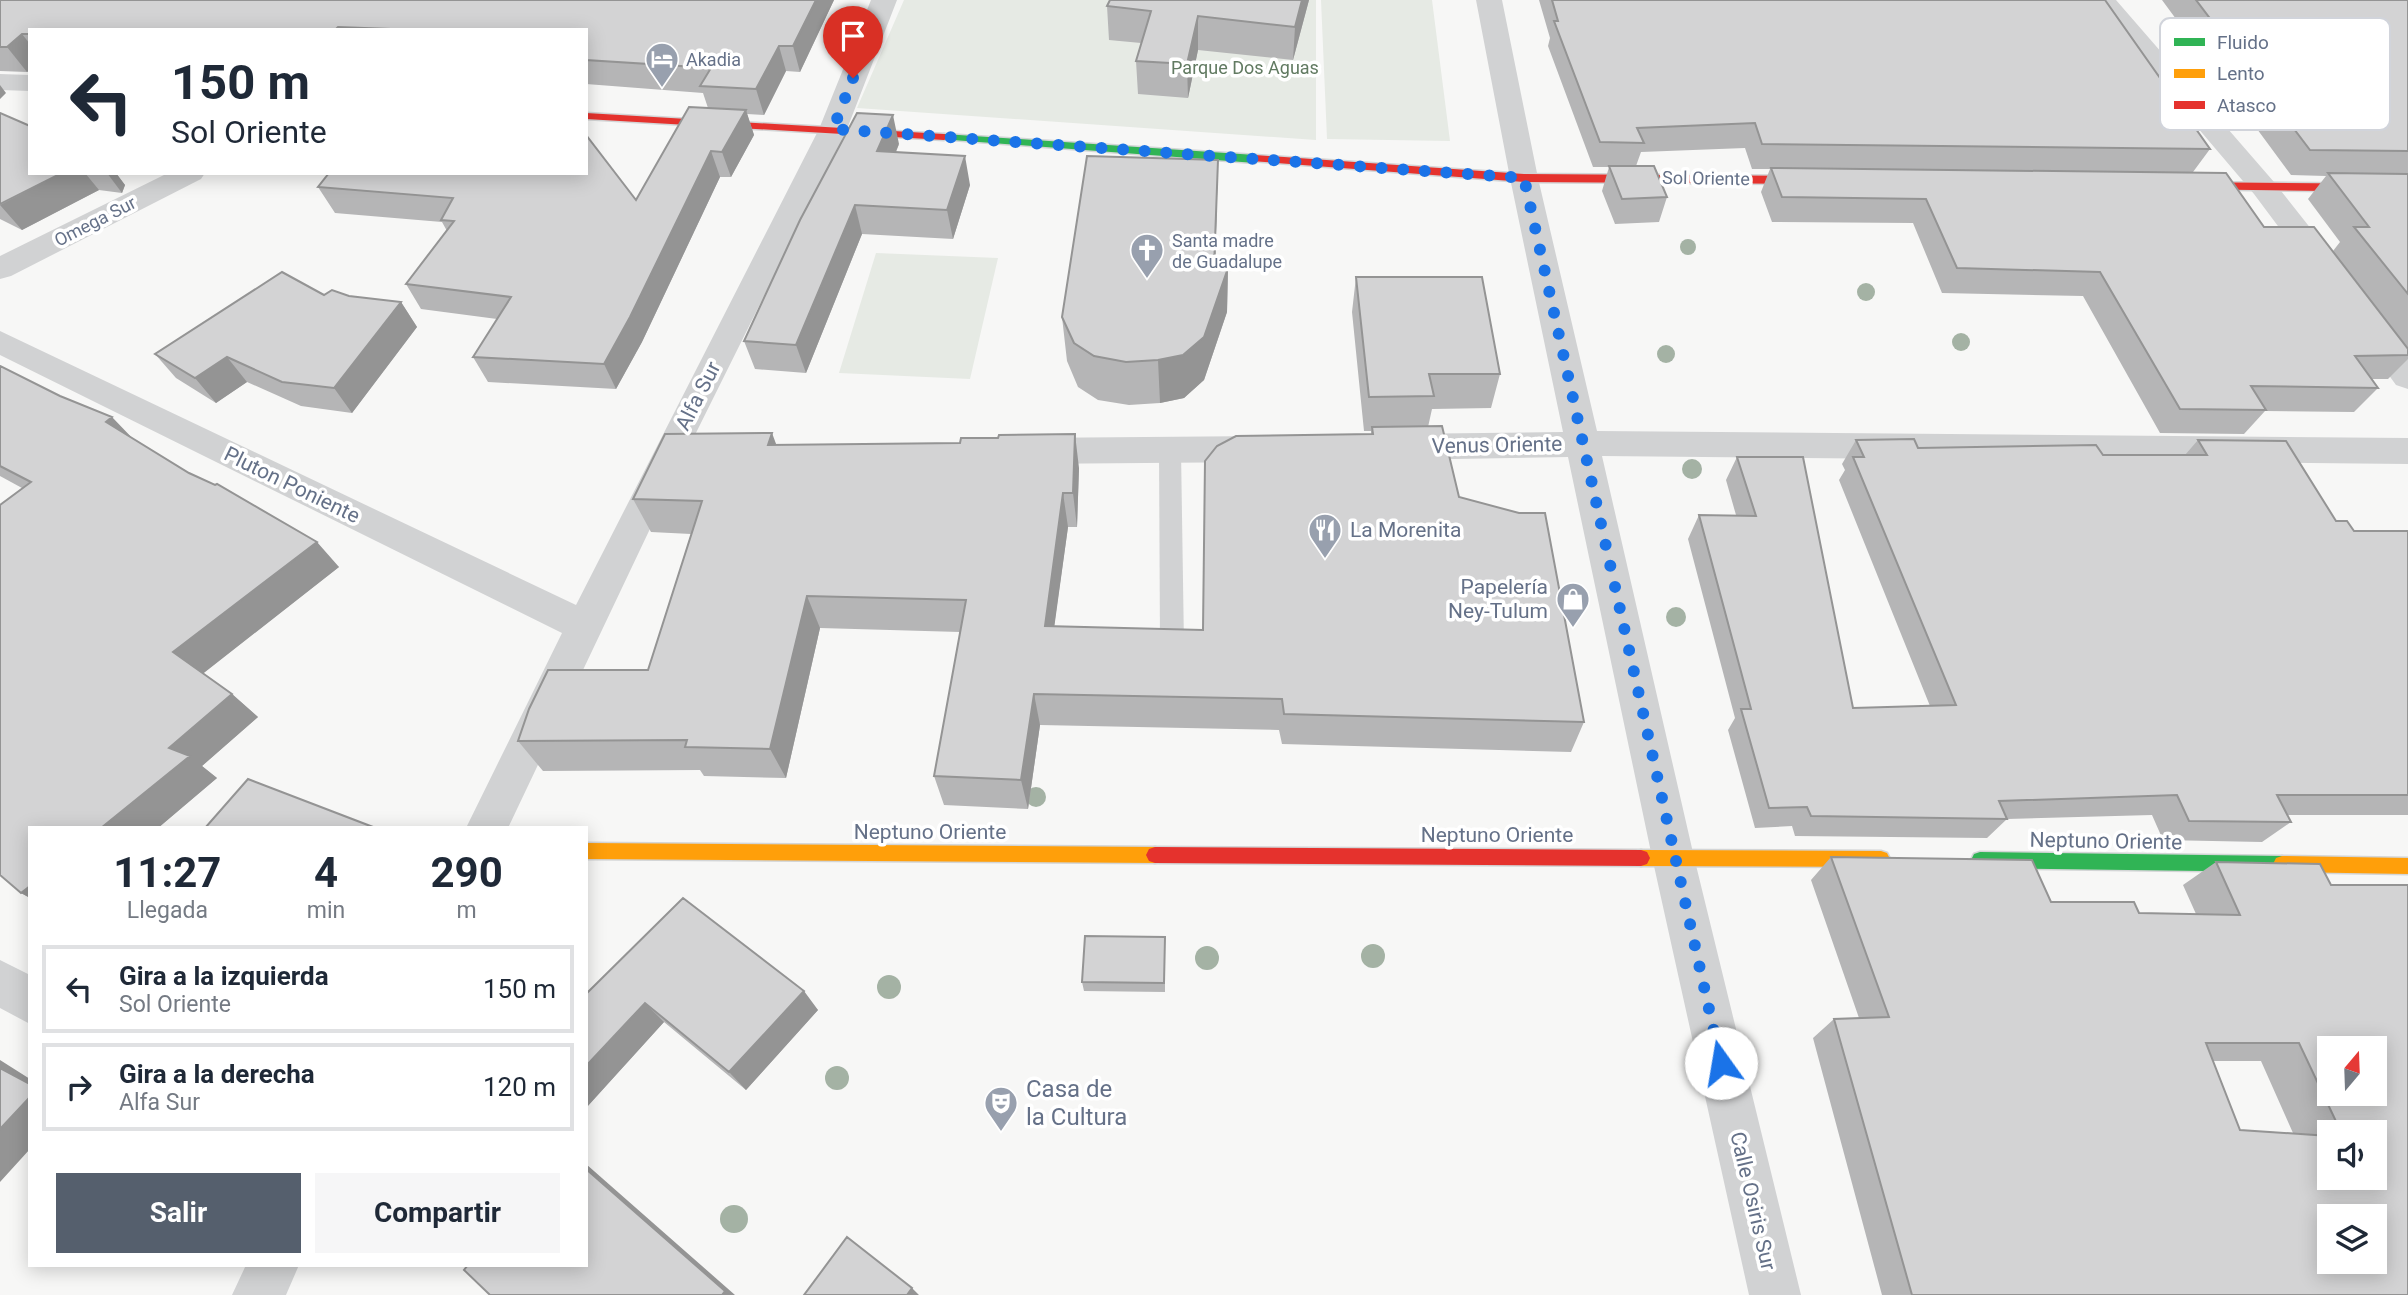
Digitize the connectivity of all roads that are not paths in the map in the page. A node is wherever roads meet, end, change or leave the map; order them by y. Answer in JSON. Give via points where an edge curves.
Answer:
{"nodes":[{"id":1,"x":884,"y":0,"type":"edge"},
{"id":2,"x":1489,"y":0,"type":"edge"},
{"id":3,"x":2102,"y":0,"type":"edge"},
{"id":4,"x":2160,"y":67,"type":"edge"},
{"id":5,"x":0,"y":82,"type":"edge"},
{"id":6,"x":28,"y":83,"type":"edge"},
{"id":7,"x":588,"y":116,"type":"edge"},
{"id":8,"x":833,"y":129,"type":"junction"},
{"id":9,"x":2214,"y":130,"type":"edge"},
{"id":10,"x":187,"y":175,"type":"edge"},
{"id":11,"x":1524,"y":178,"type":"junction"},
{"id":12,"x":1833,"y":180,"type":"edge"},
{"id":13,"x":2167,"y":186,"type":"edge"},
{"id":14,"x":2264,"y":188,"type":"junction"},
{"id":15,"x":2408,"y":188,"type":"edge"},
{"id":16,"x":0,"y":269,"type":"edge"},
{"id":17,"x":0,"y":342,"type":"edge"},
{"id":18,"x":2408,"y":377,"type":"edge"},
{"id":19,"x":1585,"y":444,"type":"junction"},
{"id":20,"x":1364,"y":447,"type":"edge"},
{"id":21,"x":1294,"y":448,"type":"edge"},
{"id":22,"x":1170,"y":450,"type":"junction"},
{"id":23,"x":989,"y":451,"type":"edge"},
{"id":24,"x":2408,"y":452,"type":"edge"},
{"id":25,"x":669,"y":453,"type":"junction"},
{"id":26,"x":711,"y":453,"type":"edge"},
{"id":27,"x":585,"y":627,"type":"junction"},
{"id":28,"x":1172,"y":646,"type":"edge"},
{"id":29,"x":488,"y":826,"type":"edge"},
{"id":30,"x":588,"y":851,"type":"edge"},
{"id":31,"x":1674,"y":857,"type":"junction"},
{"id":32,"x":1898,"y":859,"type":"edge"},
{"id":33,"x":1967,"y":860,"type":"edge"},
{"id":34,"x":2408,"y":866,"type":"edge"},
{"id":35,"x":0,"y":982,"type":"edge"},
{"id":36,"x":28,"y":1001,"type":"edge"},
{"id":37,"x":273,"y":1267,"type":"edge"},
{"id":38,"x":258,"y":1295,"type":"edge"},
{"id":39,"x":1775,"y":1295,"type":"edge"}],
"edges":[{"from":1,"to":8,"type":"street","name":"Alfa Sur"},
{"from":2,"to":11,"type":"street","name":"Calle Osiris Sur"},
{"from":3,"to":4,"type":"street"},
{"from":5,"to":6,"type":"street"},
{"from":7,"to":8,"type":"street","name":"Sol Oriente"},
{"from":8,"to":11,"type":"street","name":"Sol Oriente"},
{"from":8,"to":25,"type":"street","name":"Alfa Sur"},
{"from":9,"to":14,"type":"street"},
{"from":10,"to":16,"type":"street","name":"Omega Sur"},
{"from":11,"to":12,"type":"street","name":"Sol Oriente"},
{"from":11,"to":19,"type":"street","name":"Calle Osiris Sur"},
{"from":13,"to":14,"type":"street"},
{"from":14,"to":15,"type":"street"},
{"from":14,"to":18,"type":"street"},
{"from":17,"to":27,"type":"street","name":"Pluton Poniente"},
{"from":19,"to":20,"type":"street","name":"Venus Oriente"},
{"from":19,"to":24,"type":"street","name":"Venus Oriente"},
{"from":19,"to":31,"type":"street","name":"Calle Osiris Sur"},
{"from":21,"to":22,"type":"street"},
{"from":22,"to":23,"type":"street"},
{"from":22,"to":28,"type":"lane"},
{"from":25,"to":26,"type":"street"},
{"from":25,"to":27,"type":"street","name":"Alfa Sur"},
{"from":27,"to":29,"type":"street","name":"Alfa Sur"},
{"from":30,"to":31,"type":"street","name":"Neptuno Oriente"},
{"from":31,"to":32,"type":"street","name":"Neptuno Oriente"},
{"from":31,"to":39,"type":"street","name":"Calle Osiris Sur"},
{"from":33,"to":34,"type":"street","name":"Neptuno Oriente"},
{"from":35,"to":36,"type":"street"},
{"from":37,"to":38,"type":"street"}]}
